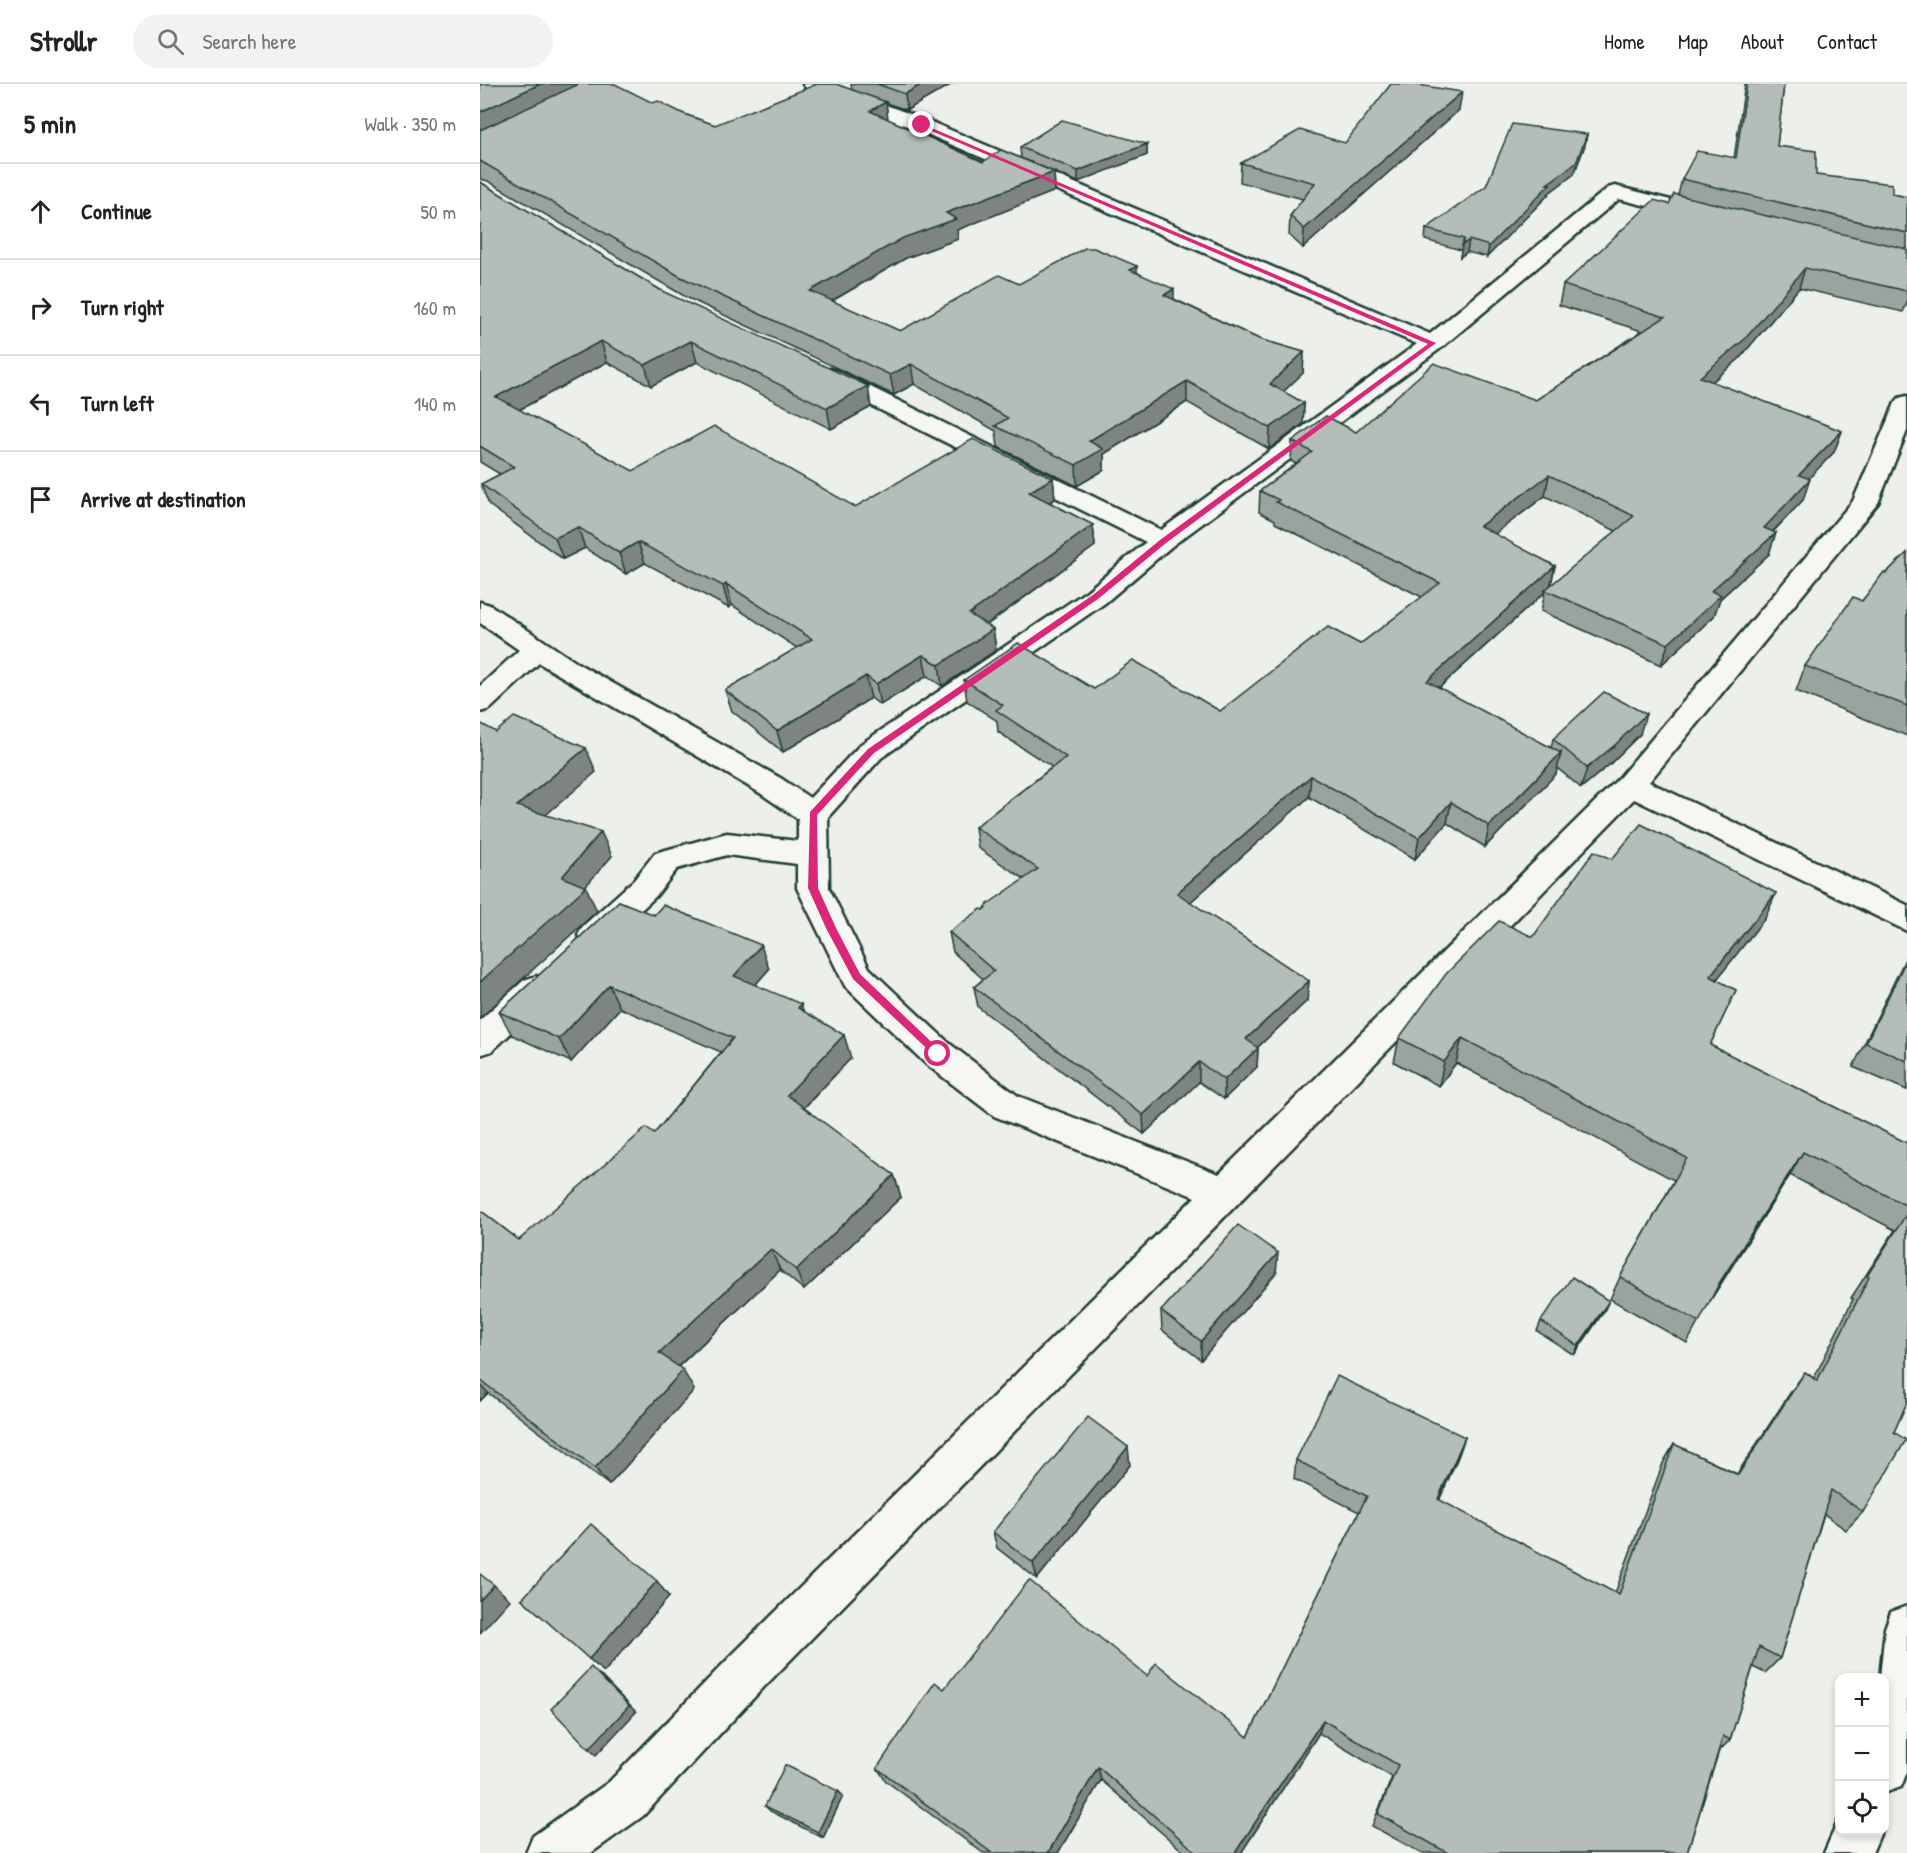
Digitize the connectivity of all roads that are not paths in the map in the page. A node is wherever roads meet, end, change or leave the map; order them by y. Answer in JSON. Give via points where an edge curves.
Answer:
{"nodes":[{"id":1,"x":812,"y":84,"type":"edge"},
{"id":2,"x":1716,"y":217,"type":"edge"},
{"id":3,"x":1433,"y":343,"type":"junction"},
{"id":4,"x":813,"y":368,"type":"edge"},
{"id":5,"x":1907,"y":403,"type":"edge"},
{"id":6,"x":1163,"y":541,"type":"junction"},
{"id":7,"x":480,"y":611,"type":"edge"},
{"id":8,"x":537,"y":649,"type":"junction"},
{"id":9,"x":480,"y":702,"type":"edge"},
{"id":10,"x":1630,"y":785,"type":"junction"},
{"id":11,"x":813,"y":814,"type":"junction"},
{"id":12,"x":813,"y":854,"type":"junction"},
{"id":13,"x":1907,"y":919,"type":"edge"},
{"id":14,"x":480,"y":1041,"type":"edge"},
{"id":15,"x":1225,"y":1194,"type":"junction"},
{"id":16,"x":1907,"y":1628,"type":"edge"},
{"id":17,"x":1889,"y":1759,"type":"edge"},
{"id":18,"x":1856,"y":1835,"type":"edge"},
{"id":19,"x":550,"y":1853,"type":"edge"},
{"id":20,"x":1848,"y":1853,"type":"edge"}],
"edges":[{"from":1,"to":3,"type":"street","via":[[922,125]]},
{"from":2,"to":3,"type":"street","via":[[1615,192]]},
{"from":3,"to":6,"type":"street"},
{"from":4,"to":6,"type":"street"},
{"from":5,"to":10,"type":"street","via":[[1865,503]]},
{"from":6,"to":11,"type":"street","via":[[1096,597],[871,751]]},
{"from":7,"to":8,"type":"street"},
{"from":8,"to":9,"type":"street"},
{"from":8,"to":11,"type":"street"},
{"from":10,"to":13,"type":"street"},
{"from":10,"to":15,"type":"street"},
{"from":11,"to":12,"type":"street"},
{"from":12,"to":14,"type":"street","via":[[728,844],[666,861],[645,888]]},
{"from":12,"to":15,"type":"street","via":[[813,888],[857,977],[938,1054],[1006,1106]]},
{"from":15,"to":19,"type":"street","via":[[745,1674],[626,1799]]},
{"from":16,"to":17,"type":"street","via":[[1896,1744]]},
{"from":18,"to":20,"type":"street"}]}
